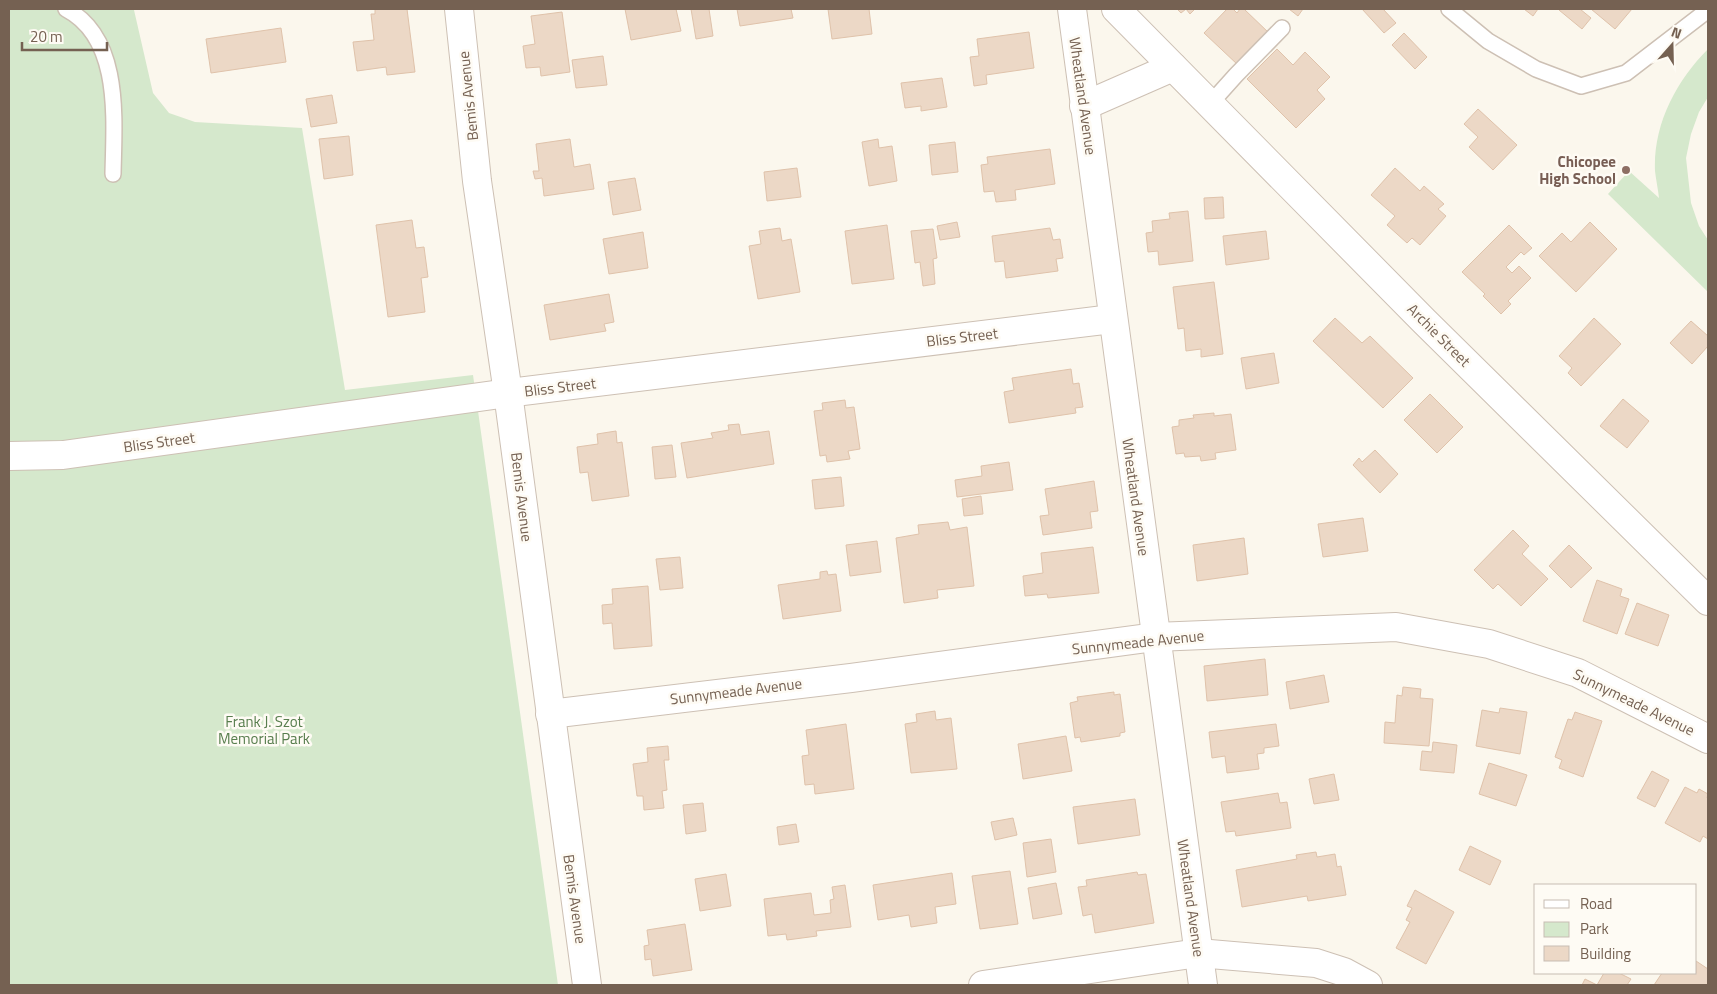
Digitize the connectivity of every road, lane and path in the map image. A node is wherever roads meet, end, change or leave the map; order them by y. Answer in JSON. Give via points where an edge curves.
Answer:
{"nodes":[{"id":1,"x":66,"y":9,"type":"edge"},
{"id":2,"x":459,"y":9,"type":"edge"},
{"id":3,"x":1072,"y":9,"type":"edge"},
{"id":4,"x":1116,"y":9,"type":"edge"},
{"id":5,"x":1449,"y":9,"type":"edge"},
{"id":6,"x":1708,"y":10,"type":"edge"},
{"id":7,"x":1282,"y":28,"type":"dead end"},
{"id":8,"x":1173,"y":67,"type":"junction"},
{"id":9,"x":1210,"y":104,"type":"junction"},
{"id":10,"x":1084,"y":106,"type":"junction"},
{"id":11,"x":114,"y":174,"type":"dead end"},
{"id":12,"x":1112,"y":319,"type":"junction"},
{"id":13,"x":508,"y":393,"type":"junction"},
{"id":14,"x":9,"y":456,"type":"edge"},
{"id":15,"x":1708,"y":600,"type":"edge"},
{"id":16,"x":1155,"y":637,"type":"junction"},
{"id":17,"x":550,"y":714,"type":"junction"},
{"id":18,"x":1708,"y":739,"type":"edge"},
{"id":19,"x":1198,"y":953,"type":"junction"},
{"id":20,"x":587,"y":985,"type":"edge"},
{"id":21,"x":983,"y":985,"type":"edge"},
{"id":22,"x":1203,"y":985,"type":"edge"},
{"id":23,"x":1368,"y":985,"type":"edge"}],
"edges":[{"from":1,"to":11,"type":"lane","via":[[95,35],[109,68],[114,119]]},
{"from":2,"to":13,"type":"street","name":"Bemis Avenue","via":[[477,181]]},
{"from":3,"to":10,"type":"street","name":"Wheatland Avenue"},
{"from":4,"to":8,"type":"street","name":"Archie Street"},
{"from":5,"to":6,"type":"lane","via":[[1496,45],[1536,69],[1581,86],[1626,72]]},
{"from":7,"to":9,"type":"lane"},
{"from":8,"to":9,"type":"street","name":"Archie Street"},
{"from":8,"to":10,"type":"street"},
{"from":9,"to":15,"type":"street","name":"Archie Street","via":[[1424,321]]},
{"from":10,"to":12,"type":"street","name":"Wheatland Avenue"},
{"from":12,"to":13,"type":"street","name":"Bliss Street"},
{"from":12,"to":16,"type":"street","name":"Wheatland Avenue"},
{"from":13,"to":14,"type":"street","name":"Bliss Street","via":[[63,455]]},
{"from":13,"to":17,"type":"street","name":"Bemis Avenue"},
{"from":16,"to":17,"type":"street","name":"Sunnymeade Avenue"},
{"from":16,"to":18,"type":"street","name":"Sunnymeade Avenue","via":[[1396,627],[1489,644],[1578,673]]},
{"from":16,"to":19,"type":"street","name":"Wheatland Avenue"},
{"from":17,"to":20,"type":"street","name":"Bemis Avenue"},
{"from":19,"to":21,"type":"street"},
{"from":19,"to":22,"type":"street","name":"Wheatland Avenue"},
{"from":19,"to":23,"type":"street","via":[[1316,963],[1344,972]]}]}
